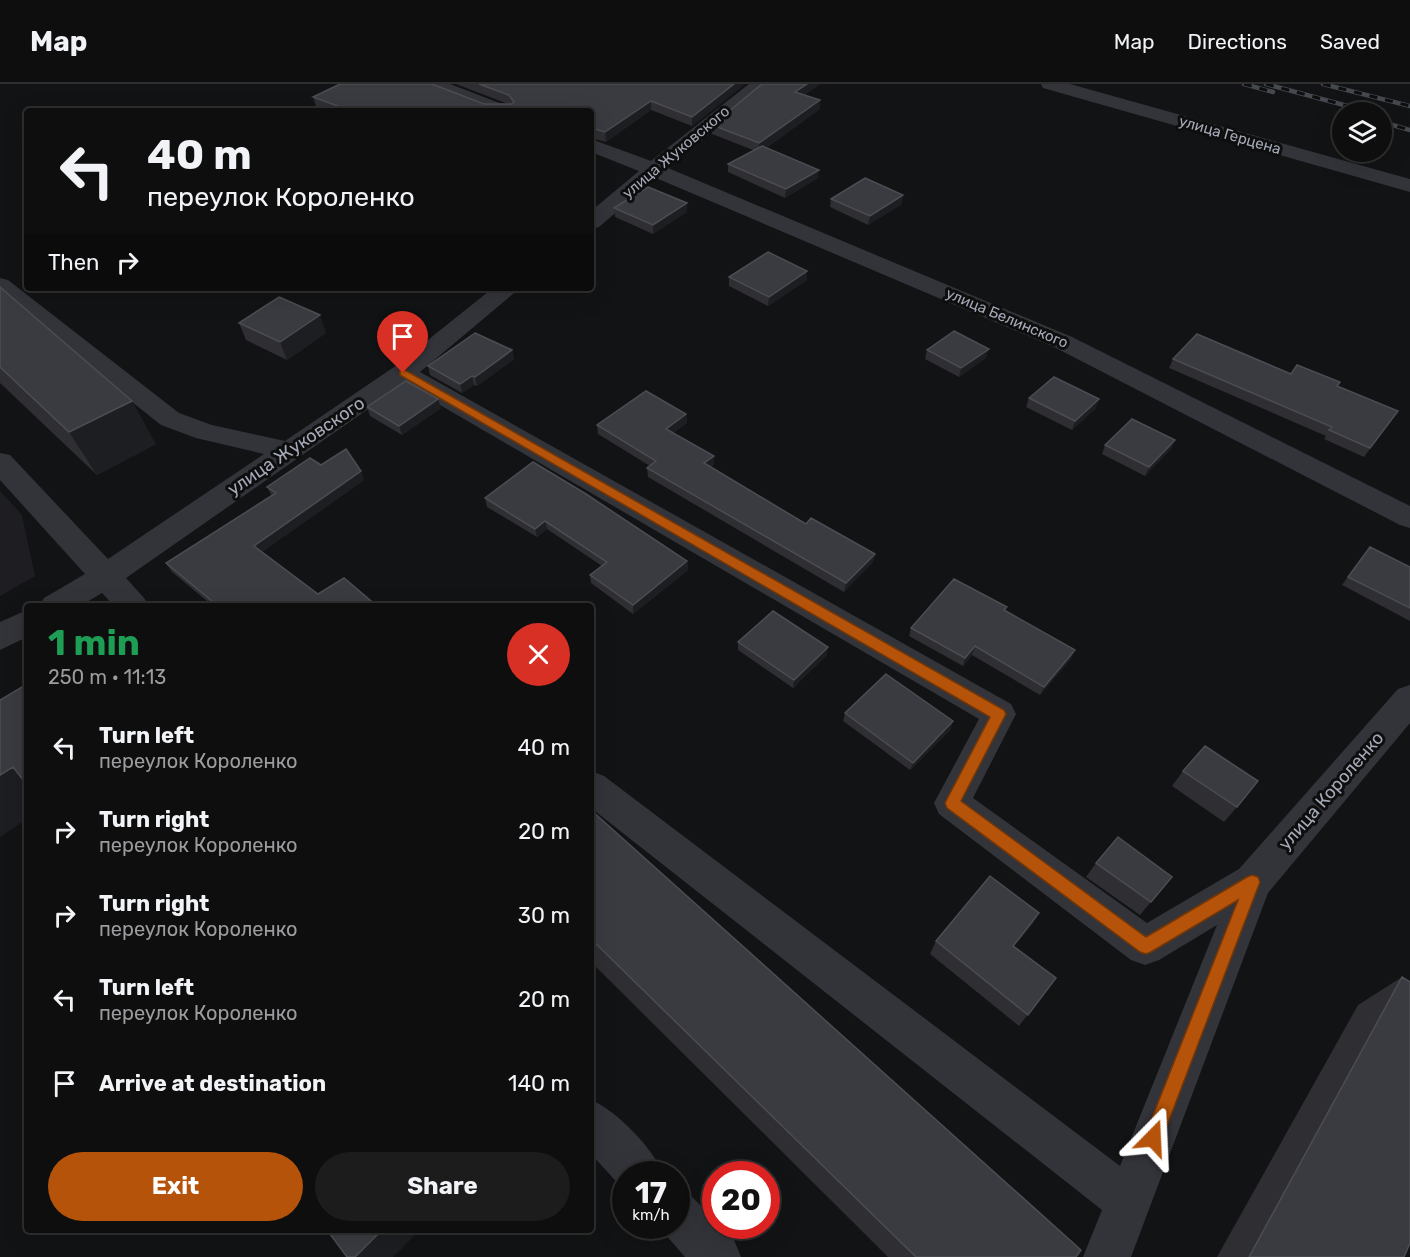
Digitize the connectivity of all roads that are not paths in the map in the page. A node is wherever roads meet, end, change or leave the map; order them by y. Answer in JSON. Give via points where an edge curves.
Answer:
{"nodes":[{"id":1,"x":432,"y":84,"type":"edge"},
{"id":2,"x":761,"y":84,"type":"edge"},
{"id":3,"x":1050,"y":84,"type":"edge"},
{"id":4,"x":495,"y":108,"type":"edge"},
{"id":5,"x":594,"y":146,"type":"edge"},
{"id":6,"x":655,"y":170,"type":"junction"},
{"id":7,"x":1410,"y":186,"type":"edge"},
{"id":8,"x":594,"y":220,"type":"edge"},
{"id":9,"x":0,"y":285,"type":"edge"},
{"id":10,"x":504,"y":291,"type":"edge"},
{"id":11,"x":403,"y":373,"type":"junction"},
{"id":12,"x":290,"y":451,"type":"junction"},
{"id":13,"x":0,"y":462,"type":"edge"},
{"id":14,"x":1410,"y":518,"type":"edge"},
{"id":15,"x":106,"y":576,"type":"junction"},
{"id":16,"x":59,"y":603,"type":"edge"},
{"id":17,"x":131,"y":603,"type":"edge"},
{"id":18,"x":24,"y":624,"type":"edge"},
{"id":19,"x":0,"y":637,"type":"edge"},
{"id":20,"x":1410,"y":699,"type":"edge"},
{"id":21,"x":594,"y":789,"type":"edge"},
{"id":22,"x":1252,"y":882,"type":"junction"},
{"id":23,"x":594,"y":1125,"type":"edge"},
{"id":24,"x":628,"y":1161,"type":"edge"},
{"id":25,"x":1129,"y":1202,"type":"junction"},
{"id":26,"x":690,"y":1228,"type":"edge"},
{"id":27,"x":717,"y":1257,"type":"edge"},
{"id":28,"x":1107,"y":1257,"type":"edge"}],
"edges":[{"from":1,"to":4,"type":"street"},
{"from":2,"to":6,"type":"street","name":"улица Жуковского"},
{"from":3,"to":7,"type":"street","name":"улица Герцена"},
{"from":5,"to":6,"type":"street","name":"улица Белинского"},
{"from":6,"to":8,"type":"street","name":"улица Жуковского"},
{"from":6,"to":14,"type":"street","name":"улица Белинского","via":[[1063,342]]},
{"from":9,"to":12,"type":"street","via":[[170,419],[206,432]]},
{"from":10,"to":11,"type":"street","name":"улица Жуковского"},
{"from":11,"to":12,"type":"street","name":"улица Жуковского"},
{"from":11,"to":22,"type":"street","via":[[999,714],[952,803],[1146,946]]},
{"from":12,"to":15,"type":"street","name":"улица Жуковского"},
{"from":13,"to":15,"type":"street"},
{"from":15,"to":16,"type":"street","name":"улица Жуковского"},
{"from":15,"to":17,"type":"street"},
{"from":18,"to":19,"type":"street"},
{"from":20,"to":22,"type":"street","name":"улица Короленко"},
{"from":21,"to":25,"type":"street"},
{"from":22,"to":25,"type":"street"},
{"from":23,"to":24,"type":"street"},
{"from":25,"to":28,"type":"street"},
{"from":26,"to":27,"type":"street"}]}
